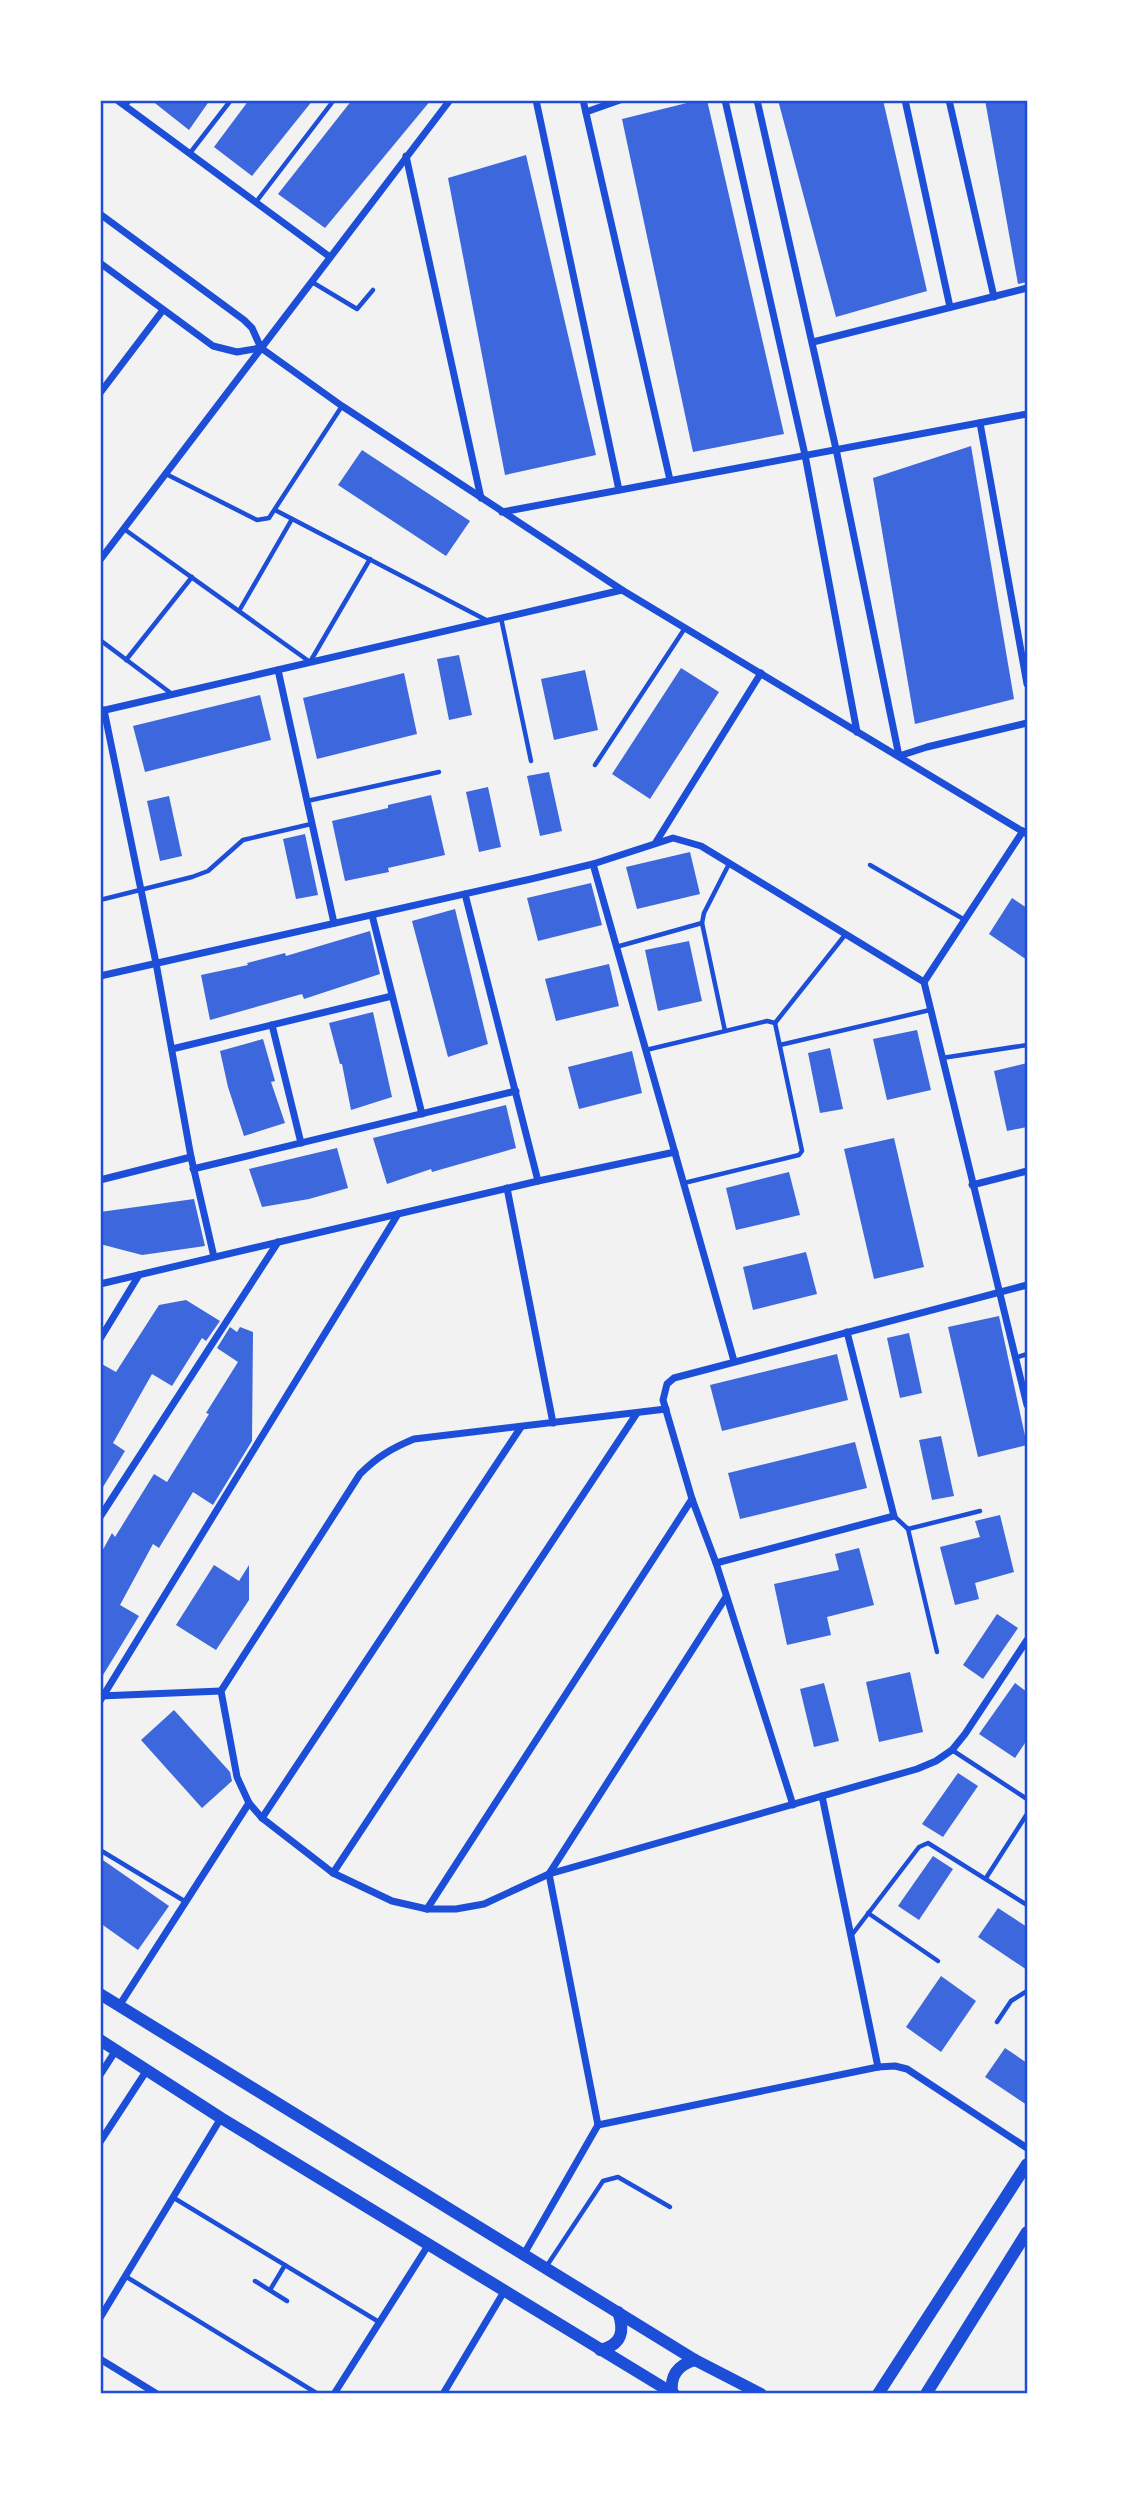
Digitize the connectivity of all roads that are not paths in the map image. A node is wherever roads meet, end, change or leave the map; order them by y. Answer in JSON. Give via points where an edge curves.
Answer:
{"nodes":[{"id":1,"x":117,"y":100,"type":"edge"},
{"id":2,"x":231,"y":100,"type":"edge"},
{"id":3,"x":334,"y":100,"type":"edge"},
{"id":4,"x":450,"y":100,"type":"edge"},
{"id":5,"x":537,"y":100,"type":"edge"},
{"id":6,"x":583,"y":100,"type":"edge"},
{"id":7,"x":620,"y":100,"type":"edge"},
{"id":8,"x":725,"y":100,"type":"edge"},
{"id":9,"x":757,"y":100,"type":"edge"},
{"id":10,"x":905,"y":100,"type":"edge"},
{"id":11,"x":948,"y":100,"type":"edge"},
{"id":12,"x":128,"y":103,"type":"edge"},
{"id":13,"x":586,"y":112,"type":"junction"},
{"id":14,"x":190,"y":154,"type":"junction"},
{"id":15,"x":406,"y":156,"type":"junction"},
{"id":16,"x":255,"y":202,"type":"junction"},
{"id":17,"x":100,"y":214,"type":"edge"},
{"id":18,"x":330,"y":257,"type":"junction"},
{"id":19,"x":100,"y":263,"type":"edge"},
{"id":20,"x":312,"y":281,"type":"junction"},
{"id":21,"x":1027,"y":288,"type":"edge"},
{"id":22,"x":373,"y":290,"type":"dead end"},
{"id":23,"x":994,"y":297,"type":"junction"},
{"id":24,"x":950,"y":307,"type":"junction"},
{"id":25,"x":163,"y":310,"type":"junction"},
{"id":26,"x":813,"y":342,"type":"junction"},
{"id":27,"x":261,"y":348,"type":"junction"},
{"id":28,"x":100,"y":393,"type":"edge"},
{"id":29,"x":342,"y":407,"type":"junction"},
{"id":30,"x":1027,"y":414,"type":"edge"},
{"id":31,"x":980,"y":423,"type":"junction"},
{"id":32,"x":836,"y":449,"type":"junction"},
{"id":33,"x":805,"y":455,"type":"junction"},
{"id":34,"x":166,"y":473,"type":"junction"},
{"id":35,"x":670,"y":480,"type":"junction"},
{"id":36,"x":619,"y":490,"type":"junction"},
{"id":37,"x":481,"y":498,"type":"junction"},
{"id":38,"x":275,"y":510,"type":"junction"},
{"id":39,"x":502,"y":512,"type":"junction"},
{"id":40,"x":292,"y":519,"type":"junction"},
{"id":41,"x":124,"y":528,"type":"junction"},
{"id":42,"x":370,"y":559,"type":"junction"},
{"id":43,"x":100,"y":560,"type":"edge"},
{"id":44,"x":191,"y":577,"type":"junction"},
{"id":45,"x":622,"y":590,"type":"junction"},
{"id":46,"x":239,"y":611,"type":"junction"},
{"id":47,"x":501,"y":618,"type":"junction"},
{"id":48,"x":488,"y":621,"type":"junction"},
{"id":49,"x":685,"y":628,"type":"junction"},
{"id":50,"x":100,"y":640,"type":"edge"},
{"id":51,"x":126,"y":660,"type":"junction"},
{"id":52,"x":310,"y":662,"type":"junction"},
{"id":53,"x":278,"y":670,"type":"junction"},
{"id":54,"x":761,"y":674,"type":"junction"},
{"id":55,"x":1027,"y":684,"type":"edge"},
{"id":56,"x":174,"y":695,"type":"junction"},
{"id":57,"x":102,"y":710,"type":"edge"},
{"id":58,"x":1027,"y":723,"type":"edge"},
{"id":59,"x":857,"y":732,"type":"junction"},
{"id":60,"x":899,"y":756,"type":"junction"},
{"id":61,"x":531,"y":761,"type":"dead end"},
{"id":62,"x":595,"y":765,"type":"dead end"},
{"id":63,"x":439,"y":772,"type":"dead end"},
{"id":64,"x":307,"y":801,"type":"junction"},
{"id":65,"x":312,"y":824,"type":"junction"},
{"id":66,"x":1025,"y":832,"type":"edge"},
{"id":67,"x":655,"y":843,"type":"junction"},
{"id":68,"x":593,"y":864,"type":"junction"},
{"id":69,"x":729,"y":864,"type":"junction"},
{"id":70,"x":870,"y":864,"type":"dead end"},
{"id":71,"x":141,"y":889,"type":"junction"},
{"id":72,"x":465,"y":894,"type":"junction"},
{"id":73,"x":100,"y":900,"type":"edge"},
{"id":74,"x":372,"y":915,"type":"junction"},
{"id":75,"x":965,"y":919,"type":"junction"},
{"id":76,"x":334,"y":923,"type":"junction"},
{"id":77,"x":702,"y":923,"type":"junction"},
{"id":78,"x":845,"y":935,"type":"junction"},
{"id":79,"x":617,"y":947,"type":"junction"},
{"id":80,"x":156,"y":963,"type":"junction"},
{"id":81,"x":100,"y":976,"type":"edge"},
{"id":82,"x":924,"y":982,"type":"junction"},
{"id":83,"x":392,"y":996,"type":"junction"},
{"id":84,"x":930,"y":1010,"type":"junction"},
{"id":85,"x":775,"y":1023,"type":"junction"},
{"id":86,"x":272,"y":1025,"type":"junction"},
{"id":87,"x":725,"y":1031,"type":"junction"},
{"id":88,"x":780,"y":1045,"type":"junction"},
{"id":89,"x":1027,"y":1045,"type":"edge"},
{"id":90,"x":172,"y":1049,"type":"junction"},
{"id":91,"x":646,"y":1050,"type":"junction"},
{"id":92,"x":942,"y":1058,"type":"junction"},
{"id":93,"x":516,"y":1091,"type":"junction"},
{"id":94,"x":422,"y":1114,"type":"junction"},
{"id":95,"x":301,"y":1143,"type":"junction"},
{"id":96,"x":675,"y":1152,"type":"junction"},
{"id":97,"x":191,"y":1157,"type":"junction"},
{"id":98,"x":194,"y":1170,"type":"junction"},
{"id":99,"x":1027,"y":1171,"type":"edge"},
{"id":100,"x":100,"y":1180,"type":"edge"},
{"id":101,"x":538,"y":1181,"type":"junction"},
{"id":102,"x":684,"y":1183,"type":"junction"},
{"id":103,"x":972,"y":1185,"type":"junction"},
{"id":104,"x":507,"y":1188,"type":"junction"},
{"id":105,"x":398,"y":1214,"type":"junction"},
{"id":106,"x":279,"y":1242,"type":"junction"},
{"id":107,"x":214,"y":1257,"type":"junction"},
{"id":108,"x":139,"y":1275,"type":"junction"},
{"id":109,"x":100,"y":1284,"type":"edge"},
{"id":110,"x":1027,"y":1285,"type":"edge"},
{"id":111,"x":999,"y":1292,"type":"junction"},
{"id":112,"x":847,"y":1332,"type":"junction"},
{"id":113,"x":100,"y":1339,"type":"edge"},
{"id":114,"x":1027,"y":1354,"type":"edge"},
{"id":115,"x":1016,"y":1358,"type":"junction"},
{"id":116,"x":734,"y":1360,"type":"junction"},
{"id":117,"x":1027,"y":1405,"type":"edge"},
{"id":118,"x":666,"y":1409,"type":"junction"},
{"id":119,"x":637,"y":1413,"type":"junction"},
{"id":120,"x":553,"y":1423,"type":"junction"},
{"id":121,"x":521,"y":1427,"type":"junction"},
{"id":122,"x":692,"y":1499,"type":"junction"},
{"id":123,"x":980,"y":1511,"type":"dead end"},
{"id":124,"x":894,"y":1516,"type":"junction"},
{"id":125,"x":100,"y":1517,"type":"edge"},
{"id":126,"x":908,"y":1529,"type":"junction"},
{"id":127,"x":716,"y":1563,"type":"junction"},
{"id":128,"x":726,"y":1597,"type":"junction"},
{"id":129,"x":1027,"y":1640,"type":"edge"},
{"id":130,"x":1025,"y":1649,"type":"edge"},
{"id":131,"x":937,"y":1652,"type":"dead end"},
{"id":132,"x":221,"y":1691,"type":"junction"},
{"id":133,"x":101,"y":1698,"type":"edge"},
{"id":134,"x":952,"y":1750,"type":"junction"},
{"id":135,"x":822,"y":1796,"type":"junction"},
{"id":136,"x":1027,"y":1799,"type":"edge"},
{"id":137,"x":249,"y":1802,"type":"junction"},
{"id":138,"x":793,"y":1805,"type":"junction"},
{"id":139,"x":1027,"y":1814,"type":"edge"},
{"id":140,"x":262,"y":1818,"type":"junction"},
{"id":141,"x":100,"y":1850,"type":"edge"},
{"id":142,"x":333,"y":1873,"type":"junction"},
{"id":143,"x":549,"y":1874,"type":"junction"},
{"id":144,"x":986,"y":1878,"type":"junction"},
{"id":145,"x":186,"y":1902,"type":"junction"},
{"id":146,"x":1027,"y":1905,"type":"edge"},
{"id":147,"x":427,"y":1909,"type":"junction"},
{"id":148,"x":868,"y":1913,"type":"junction"},
{"id":149,"x":851,"y":1937,"type":"junction"},
{"id":150,"x":938,"y":1961,"type":"dead end"},
{"id":151,"x":1027,"y":1992,"type":"edge"},
{"id":152,"x":100,"y":1994,"type":"edge"},
{"id":153,"x":119,"y":2007,"type":"junction"},
{"id":154,"x":997,"y":2022,"type":"dead end"},
{"id":155,"x":100,"y":2040,"type":"edge"},
{"id":156,"x":116,"y":2050,"type":"junction"},
{"id":157,"x":878,"y":2067,"type":"junction"},
{"id":158,"x":147,"y":2070,"type":"junction"},
{"id":159,"x":100,"y":2075,"type":"edge"},
{"id":160,"x":221,"y":2118,"type":"junction"},
{"id":161,"x":598,"y":2125,"type":"junction"},
{"id":162,"x":100,"y":2142,"type":"edge"},
{"id":163,"x":1027,"y":2148,"type":"edge"},
{"id":164,"x":1027,"y":2164,"type":"edge"},
{"id":165,"x":173,"y":2197,"type":"junction"},
{"id":166,"x":670,"y":2207,"type":"dead end"},
{"id":167,"x":1027,"y":2232,"type":"edge"},
{"id":168,"x":429,"y":2244,"type":"junction"},
{"id":169,"x":524,"y":2254,"type":"junction"},
{"id":170,"x":285,"y":2265,"type":"junction"},
{"id":171,"x":546,"y":2267,"type":"junction"},
{"id":172,"x":125,"y":2276,"type":"junction"},
{"id":173,"x":255,"y":2281,"type":"dead end"},
{"id":174,"x":270,"y":2290,"type":"junction"},
{"id":175,"x":505,"y":2290,"type":"junction"},
{"id":176,"x":287,"y":2301,"type":"dead end"},
{"id":177,"x":618,"y":2312,"type":"junction"},
{"id":178,"x":100,"y":2318,"type":"edge"},
{"id":179,"x":380,"y":2323,"type":"junction"},
{"id":180,"x":600,"y":2350,"type":"junction"},
{"id":181,"x":100,"y":2359,"type":"edge"},
{"id":182,"x":695,"y":2360,"type":"junction"},
{"id":183,"x":157,"y":2394,"type":"edge"},
{"id":184,"x":318,"y":2394,"type":"edge"},
{"id":185,"x":334,"y":2394,"type":"edge"},
{"id":186,"x":443,"y":2394,"type":"edge"},
{"id":187,"x":673,"y":2394,"type":"edge"},
{"id":188,"x":761,"y":2394,"type":"edge"},
{"id":189,"x":878,"y":2394,"type":"edge"},
{"id":190,"x":926,"y":2394,"type":"edge"}],
"edges":[{"from":1,"to":12,"type":"street"},
{"from":2,"to":14,"type":"lane"},
{"from":3,"to":16,"type":"lane"},
{"from":4,"to":15,"type":"street"},
{"from":5,"to":36,"type":"street"},
{"from":6,"to":13,"type":"street"},
{"from":7,"to":13,"type":"street"},
{"from":8,"to":33,"type":"street"},
{"from":9,"to":26,"type":"street"},
{"from":10,"to":24,"type":"street"},
{"from":11,"to":23,"type":"street"},
{"from":12,"to":14,"type":"street"},
{"from":13,"to":35,"type":"street"},
{"from":14,"to":16,"type":"street"},
{"from":15,"to":18,"type":"street"},
{"from":15,"to":37,"type":"street"},
{"from":16,"to":18,"type":"street"},
{"from":17,"to":27,"type":"street","via":[[243,320]]},
{"from":18,"to":20,"type":"street"},
{"from":19,"to":25,"type":"street"},
{"from":20,"to":22,"type":"lane","via":[[357,309]]},
{"from":20,"to":27,"type":"street"},
{"from":21,"to":23,"type":"street"},
{"from":23,"to":24,"type":"street"},
{"from":24,"to":26,"type":"street"},
{"from":25,"to":27,"type":"street","via":[[213,346],[237,352]]},
{"from":25,"to":28,"type":"street"},
{"from":26,"to":32,"type":"street"},
{"from":27,"to":29,"type":"street"},
{"from":27,"to":34,"type":"street"},
{"from":29,"to":37,"type":"street"},
{"from":29,"to":38,"type":"lane"},
{"from":30,"to":31,"type":"street"},
{"from":31,"to":32,"type":"street"},
{"from":31,"to":55,"type":"street"},
{"from":32,"to":33,"type":"street"},
{"from":32,"to":60,"type":"street"},
{"from":33,"to":35,"type":"street"},
{"from":33,"to":59,"type":"street"},
{"from":34,"to":38,"type":"lane","via":[[257,520],[269,518]]},
{"from":34,"to":41,"type":"street"},
{"from":35,"to":36,"type":"street"},
{"from":36,"to":39,"type":"street"},
{"from":37,"to":39,"type":"street"},
{"from":38,"to":40,"type":"lane"},
{"from":39,"to":45,"type":"street"},
{"from":40,"to":42,"type":"lane"},
{"from":40,"to":46,"type":"lane"},
{"from":41,"to":43,"type":"street"},
{"from":41,"to":44,"type":"lane"},
{"from":42,"to":48,"type":"lane"},
{"from":42,"to":52,"type":"lane"},
{"from":44,"to":46,"type":"lane"},
{"from":44,"to":51,"type":"lane"},
{"from":45,"to":47,"type":"street"},
{"from":45,"to":49,"type":"street"},
{"from":46,"to":52,"type":"lane"},
{"from":47,"to":48,"type":"street"},
{"from":47,"to":61,"type":"lane"},
{"from":48,"to":52,"type":"street"},
{"from":49,"to":54,"type":"street"},
{"from":49,"to":62,"type":"lane"},
{"from":50,"to":51,"type":"lane"},
{"from":51,"to":56,"type":"lane"},
{"from":52,"to":53,"type":"street"},
{"from":53,"to":56,"type":"street"},
{"from":53,"to":64,"type":"street"},
{"from":54,"to":59,"type":"street"},
{"from":54,"to":67,"type":"street"},
{"from":56,"to":57,"type":"street"},
{"from":57,"to":71,"type":"street"},
{"from":58,"to":60,"type":"street"},
{"from":59,"to":60,"type":"street"},
{"from":60,"to":66,"type":"street"},
{"from":63,"to":64,"type":"lane"},
{"from":64,"to":65,"type":"street"},
{"from":65,"to":71,"type":"lane","via":[[243,840],[208,871]]},
{"from":65,"to":76,"type":"street"},
{"from":66,"to":75,"type":"street"},
{"from":67,"to":68,"type":"street"},
{"from":67,"to":69,"type":"street","via":[[673,838],[689,841]]},
{"from":68,"to":72,"type":"street"},
{"from":68,"to":79,"type":"street"},
{"from":69,"to":77,"type":"lane"},
{"from":69,"to":78,"type":"street"},
{"from":70,"to":75,"type":"lane"},
{"from":71,"to":73,"type":"lane"},
{"from":71,"to":80,"type":"street"},
{"from":72,"to":74,"type":"street"},
{"from":72,"to":93,"type":"street"},
{"from":74,"to":76,"type":"street"},
{"from":74,"to":83,"type":"street"},
{"from":75,"to":82,"type":"street"},
{"from":76,"to":80,"type":"street"},
{"from":77,"to":79,"type":"lane"},
{"from":77,"to":87,"type":"lane"},
{"from":78,"to":82,"type":"street"},
{"from":78,"to":85,"type":"lane"},
{"from":79,"to":91,"type":"street"},
{"from":80,"to":81,"type":"street"},
{"from":80,"to":90,"type":"street"},
{"from":82,"to":84,"type":"street"},
{"from":83,"to":86,"type":"street"},
{"from":83,"to":94,"type":"street"},
{"from":84,"to":88,"type":"lane"},
{"from":84,"to":92,"type":"street"},
{"from":85,"to":87,"type":"lane"},
{"from":85,"to":88,"type":"lane"},
{"from":86,"to":90,"type":"street"},
{"from":86,"to":95,"type":"street"},
{"from":87,"to":91,"type":"lane"},
{"from":88,"to":102,"type":"lane","via":[[802,1151]]},
{"from":89,"to":92,"type":"lane"},
{"from":90,"to":97,"type":"street"},
{"from":91,"to":96,"type":"street"},
{"from":92,"to":103,"type":"street"},
{"from":93,"to":94,"type":"street"},
{"from":93,"to":101,"type":"street"},
{"from":94,"to":95,"type":"street"},
{"from":95,"to":98,"type":"street"},
{"from":96,"to":101,"type":"street"},
{"from":96,"to":102,"type":"street"},
{"from":97,"to":98,"type":"street"},
{"from":97,"to":100,"type":"street"},
{"from":98,"to":107,"type":"street"},
{"from":99,"to":103,"type":"street"},
{"from":101,"to":104,"type":"street"},
{"from":102,"to":116,"type":"street"},
{"from":103,"to":111,"type":"street"},
{"from":104,"to":105,"type":"street"},
{"from":104,"to":120,"type":"street"},
{"from":105,"to":106,"type":"street"},
{"from":105,"to":133,"type":"street"},
{"from":106,"to":107,"type":"street"},
{"from":106,"to":125,"type":"street"},
{"from":107,"to":108,"type":"street"},
{"from":108,"to":109,"type":"street"},
{"from":108,"to":113,"type":"street"},
{"from":110,"to":111,"type":"street"},
{"from":111,"to":112,"type":"street"},
{"from":111,"to":115,"type":"street"},
{"from":112,"to":116,"type":"street"},
{"from":112,"to":124,"type":"street"},
{"from":114,"to":115,"type":"lane"},
{"from":115,"to":117,"type":"street"},
{"from":116,"to":118,"type":"street","via":[[674,1378],[664,1392]]},
{"from":118,"to":119,"type":"street"},
{"from":118,"to":122,"type":"street"},
{"from":119,"to":120,"type":"street"},
{"from":119,"to":142,"type":"street"},
{"from":120,"to":121,"type":"street"},
{"from":121,"to":132,"type":"street","via":[[414,1440],[376,1459],[360,1474]]},
{"from":121,"to":140,"type":"street"},
{"from":122,"to":127,"type":"street"},
{"from":122,"to":147,"type":"street"},
{"from":123,"to":126,"type":"lane"},
{"from":124,"to":126,"type":"lane"},
{"from":124,"to":127,"type":"street"},
{"from":126,"to":131,"type":"lane"},
{"from":127,"to":128,"type":"street"},
{"from":128,"to":138,"type":"street"},
{"from":128,"to":143,"type":"street"},
{"from":129,"to":130,"type":"street"},
{"from":130,"to":134,"type":"street"},
{"from":132,"to":133,"type":"street"},
{"from":132,"to":137,"type":"street","via":[[237,1777]]},
{"from":134,"to":135,"type":"street","via":[[917,1769]]},
{"from":134,"to":136,"type":"lane"},
{"from":135,"to":138,"type":"street"},
{"from":135,"to":149,"type":"street"},
{"from":137,"to":140,"type":"street"},
{"from":137,"to":145,"type":"street"},
{"from":138,"to":143,"type":"street"},
{"from":139,"to":144,"type":"lane"},
{"from":140,"to":142,"type":"street"},
{"from":141,"to":145,"type":"lane"},
{"from":142,"to":147,"type":"street","via":[[392,1900]]},
{"from":143,"to":147,"type":"street","via":[[484,1903]]},
{"from":143,"to":161,"type":"street"},
{"from":144,"to":146,"type":"lane"},
{"from":144,"to":148,"type":"lane","via":[[933,1844],[922,1844]]},
{"from":145,"to":153,"type":"street"},
{"from":148,"to":149,"type":"lane"},
{"from":148,"to":150,"type":"lane"},
{"from":149,"to":157,"type":"street"},
{"from":151,"to":154,"type":"lane","via":[[1011,2001]]},
{"from":152,"to":153,"type":"street"},
{"from":153,"to":169,"type":"street"},
{"from":155,"to":156,"type":"street"},
{"from":156,"to":158,"type":"street"},
{"from":156,"to":159,"type":"street"},
{"from":157,"to":161,"type":"street"},
{"from":157,"to":163,"type":"street","via":[[907,2069]]},
{"from":158,"to":160,"type":"street"},
{"from":158,"to":162,"type":"street"},
{"from":160,"to":165,"type":"street"},
{"from":160,"to":168,"type":"street"},
{"from":161,"to":169,"type":"street"},
{"from":164,"to":189,"type":"street"},
{"from":165,"to":170,"type":"lane"},
{"from":165,"to":172,"type":"street"},
{"from":166,"to":171,"type":"lane","via":[[618,2177],[608,2178]]},
{"from":167,"to":190,"type":"street"},
{"from":168,"to":175,"type":"street"},
{"from":168,"to":179,"type":"street"},
{"from":169,"to":171,"type":"street"},
{"from":170,"to":174,"type":"lane"},
{"from":170,"to":179,"type":"lane"},
{"from":171,"to":177,"type":"street"},
{"from":172,"to":178,"type":"street"},
{"from":172,"to":184,"type":"lane"},
{"from":173,"to":174,"type":"lane"},
{"from":174,"to":176,"type":"lane"},
{"from":175,"to":180,"type":"street"},
{"from":175,"to":186,"type":"street"},
{"from":177,"to":180,"type":"street","via":[[622,2334],[609,2348]]},
{"from":177,"to":182,"type":"street"},
{"from":179,"to":185,"type":"street"},
{"from":180,"to":187,"type":"street"},
{"from":181,"to":183,"type":"street"},
{"from":182,"to":187,"type":"street","via":[[673,2376]]},
{"from":182,"to":188,"type":"street"}]}
